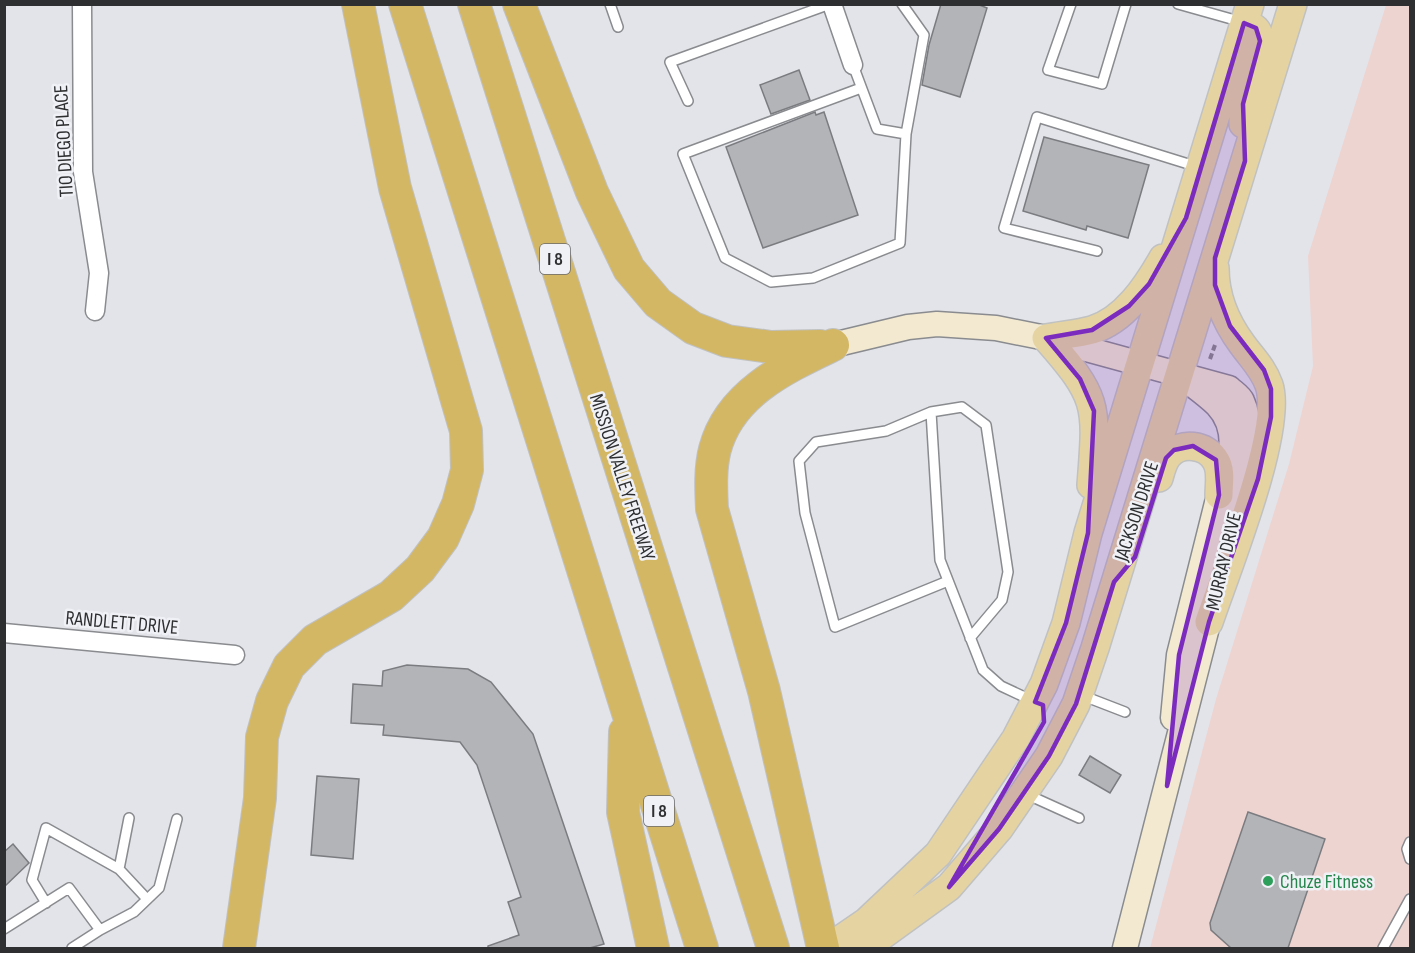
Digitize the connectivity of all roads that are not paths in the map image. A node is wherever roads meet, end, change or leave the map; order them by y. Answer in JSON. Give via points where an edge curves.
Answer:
{"nodes":[{"id":1,"x":82,"y":4,"type":"edge"},
{"id":2,"x":358,"y":4,"type":"edge"},
{"id":3,"x":405,"y":4,"type":"edge"},
{"id":4,"x":474,"y":4,"type":"edge"},
{"id":5,"x":519,"y":4,"type":"edge"},
{"id":6,"x":610,"y":4,"type":"edge"},
{"id":7,"x":831,"y":4,"type":"edge"},
{"id":8,"x":902,"y":4,"type":"edge"},
{"id":9,"x":1071,"y":4,"type":"edge"},
{"id":10,"x":1126,"y":4,"type":"edge"},
{"id":11,"x":1178,"y":4,"type":"edge"},
{"id":12,"x":1293,"y":4,"type":"edge"},
{"id":13,"x":1247,"y":14,"type":"edge"},
{"id":14,"x":618,"y":27,"type":"dead end"},
{"id":15,"x":853,"y":65,"type":"joint"},
{"id":16,"x":861,"y":88,"type":"junction"},
{"id":17,"x":688,"y":101,"type":"dead end"},
{"id":18,"x":906,"y":134,"type":"junction"},
{"id":19,"x":1245,"y":161,"type":"junction"},
{"id":20,"x":1200,"y":168,"type":"junction"},
{"id":21,"x":1186,"y":218,"type":"junction"},
{"id":22,"x":1097,"y":251,"type":"dead end"},
{"id":23,"x":1215,"y":258,"type":"junction"},
{"id":24,"x":94,"y":310,"type":"dead end"},
{"id":25,"x":1046,"y":338,"type":"junction"},
{"id":26,"x":833,"y":345,"type":"junction"},
{"id":27,"x":1140,"y":364,"type":"junction"},
{"id":28,"x":1180,"y":375,"type":"junction"},
{"id":29,"x":931,"y":412,"type":"junction"},
{"id":30,"x":1219,"y":495,"type":"junction"},
{"id":31,"x":1088,"y":533,"type":"junction"},
{"id":32,"x":948,"y":580,"type":"junction"},
{"id":33,"x":1114,"y":582,"type":"junction"},
{"id":34,"x":1209,"y":622,"type":"junction"},
{"id":35,"x":4,"y":633,"type":"edge"},
{"id":36,"x":970,"y":638,"type":"junction"},
{"id":37,"x":235,"y":655,"type":"dead end"},
{"id":38,"x":1079,"y":694,"type":"junction"},
{"id":39,"x":1035,"y":702,"type":"junction"},
{"id":40,"x":625,"y":708,"type":"junction"},
{"id":41,"x":1125,"y":712,"type":"dead end"},
{"id":42,"x":1167,"y":786,"type":"junction"},
{"id":43,"x":1023,"y":793,"type":"junction"},
{"id":44,"x":129,"y":818,"type":"dead end"},
{"id":45,"x":1078,"y":818,"type":"dead end"},
{"id":46,"x":177,"y":819,"type":"dead end"},
{"id":47,"x":1410,"y":842,"type":"edge"},
{"id":48,"x":1410,"y":859,"type":"edge"},
{"id":49,"x":119,"y":869,"type":"junction"},
{"id":50,"x":949,"y":887,"type":"junction"},
{"id":51,"x":147,"y":899,"type":"junction"},
{"id":52,"x":1410,"y":899,"type":"edge"},
{"id":53,"x":46,"y":903,"type":"junction"},
{"id":54,"x":4,"y":930,"type":"edge"},
{"id":55,"x":100,"y":930,"type":"junction"},
{"id":56,"x":651,"y":939,"type":"edge"},
{"id":57,"x":72,"y":948,"type":"edge"},
{"id":58,"x":239,"y":948,"type":"edge"},
{"id":59,"x":702,"y":948,"type":"edge"},
{"id":60,"x":773,"y":948,"type":"edge"},
{"id":61,"x":823,"y":948,"type":"edge"},
{"id":62,"x":828,"y":948,"type":"edge"},
{"id":63,"x":865,"y":948,"type":"edge"},
{"id":64,"x":1125,"y":948,"type":"edge"},
{"id":65,"x":1383,"y":948,"type":"edge"}],
"edges":[{"from":1,"to":24,"type":"street","name":"TIO DIEGO PLACE","via":[[83,172],[99,273]]},
{"from":2,"to":58,"type":"highway","via":[[395,188],[466,430],[467,470],[443,538],[420,569],[391,596],[315,640],[289,666],[272,701],[262,737],[260,798]]},
{"from":3,"to":40,"type":"highway","number":"I 8"},
{"from":4,"to":60,"type":"highway","name":"MISSION VALLEY FREEWAY","number":"I 8"},
{"from":5,"to":26,"type":"highway","via":[[592,192],[629,269],[658,303],[693,328],[728,341],[771,347]]},
{"from":6,"to":14,"type":"lane"},
{"from":7,"to":15,"type":"street"},
{"from":7,"to":17,"type":"lane","via":[[670,62]]},
{"from":8,"to":18,"type":"lane","via":[[924,35]]},
{"from":9,"to":10,"type":"lane","via":[[1048,70],[1102,84]]},
{"from":11,"to":13,"type":"lane"},
{"from":12,"to":19,"type":"main road","name":"JACKSON DRIVE"},
{"from":13,"to":19,"type":"main road","via":[[1260,41],[1243,104]]},
{"from":13,"to":20,"type":"main road","name":"JACKSON DRIVE"},
{"from":15,"to":16,"type":"lane"},
{"from":16,"to":18,"type":"lane","via":[[877,129]]},
{"from":16,"to":18,"type":"lane","via":[[683,154],[725,258],[771,282],[813,278],[900,243]]},
{"from":19,"to":23,"type":"main road","name":"JACKSON DRIVE"},
{"from":20,"to":21,"type":"main road","name":"JACKSON DRIVE"},
{"from":20,"to":22,"type":"lane","via":[[1037,117],[1004,228]]},
{"from":21,"to":25,"type":"main road","via":[[1149,284],[1129,306],[1092,330]]},
{"from":21,"to":27,"type":"main road","name":"JACKSON DRIVE"},
{"from":23,"to":28,"type":"main road","name":"JACKSON DRIVE"},
{"from":23,"to":34,"type":"main road","via":[[1220,304],[1242,344],[1264,370],[1272,405],[1258,479]]},
{"from":25,"to":26,"type":"main road","name":"MURRAY DRIVE","via":[[996,328],[937,324],[875,333]]},
{"from":25,"to":27,"type":"main road","name":"MURRAY DRIVE"},
{"from":25,"to":31,"type":"main road","via":[[1080,379],[1094,411]]},
{"from":26,"to":61,"type":"highway","via":[[754,389],[730,415],[715,448],[711,477],[712,508],[764,691]]},
{"from":27,"to":28,"type":"main road","name":"MURRAY DRIVE"},
{"from":27,"to":31,"type":"main road","name":"JACKSON DRIVE"},
{"from":28,"to":30,"type":"main road","name":"MURRAY DRIVE","via":[[1218,406],[1229,430],[1229,473]]},
{"from":28,"to":33,"type":"main road","name":"JACKSON DRIVE"},
{"from":28,"to":34,"type":"main road","name":"MURRAY DRIVE","via":[[1229,388],[1242,399],[1248,423],[1241,483]]},
{"from":29,"to":32,"type":"lane","via":[[940,560]]},
{"from":29,"to":32,"type":"lane","via":[[886,431],[816,442],[799,460],[805,513],[835,627]]},
{"from":29,"to":36,"type":"lane","via":[[962,407],[986,425],[1008,572],[1002,600]]},
{"from":30,"to":33,"type":"main road","via":[[1219,468],[1208,452],[1193,446],[1174,450],[1166,458],[1135,557]]},
{"from":30,"to":42,"type":"main road","name":"MURRAY DRIVE","via":[[1179,655]]},
{"from":31,"to":39,"type":"main road","name":"JACKSON DRIVE","via":[[1066,623]]},
{"from":32,"to":36,"type":"lane"},
{"from":33,"to":38,"type":"main road","name":"JACKSON DRIVE"},
{"from":34,"to":42,"type":"main road","name":"MURRAY DRIVE"},
{"from":35,"to":37,"type":"street","name":"RANDLETT DRIVE"},
{"from":36,"to":39,"type":"lane","via":[[983,670],[1001,686]]},
{"from":38,"to":41,"type":"lane"},
{"from":38,"to":43,"type":"main road","name":"JACKSON DRIVE","via":[[1049,756]]},
{"from":39,"to":50,"type":"main road","via":[[1044,707],[1046,714],[1041,730]]},
{"from":39,"to":62,"type":"main road","name":"JACKSON DRIVE","via":[[1010,747],[938,854],[866,922]]},
{"from":40,"to":56,"type":"highway","via":[[623,812]]},
{"from":40,"to":59,"type":"highway","number":"I 8"},
{"from":42,"to":64,"type":"main road","name":"MURRAY DRIVE"},
{"from":43,"to":45,"type":"lane"},
{"from":43,"to":50,"type":"main road","name":"JACKSON DRIVE","via":[[999,829]]},
{"from":44,"to":49,"type":"lane"},
{"from":46,"to":51,"type":"lane","via":[[159,888]]},
{"from":47,"to":48,"type":"lane"},
{"from":49,"to":51,"type":"lane"},
{"from":49,"to":53,"type":"lane","via":[[46,828],[32,880]]},
{"from":50,"to":63,"type":"main road","name":"JACKSON DRIVE"},
{"from":51,"to":55,"type":"lane","via":[[134,912]]},
{"from":52,"to":65,"type":"lane"},
{"from":53,"to":54,"type":"lane"},
{"from":53,"to":55,"type":"lane","via":[[69,888]]},
{"from":55,"to":57,"type":"lane"}]}
